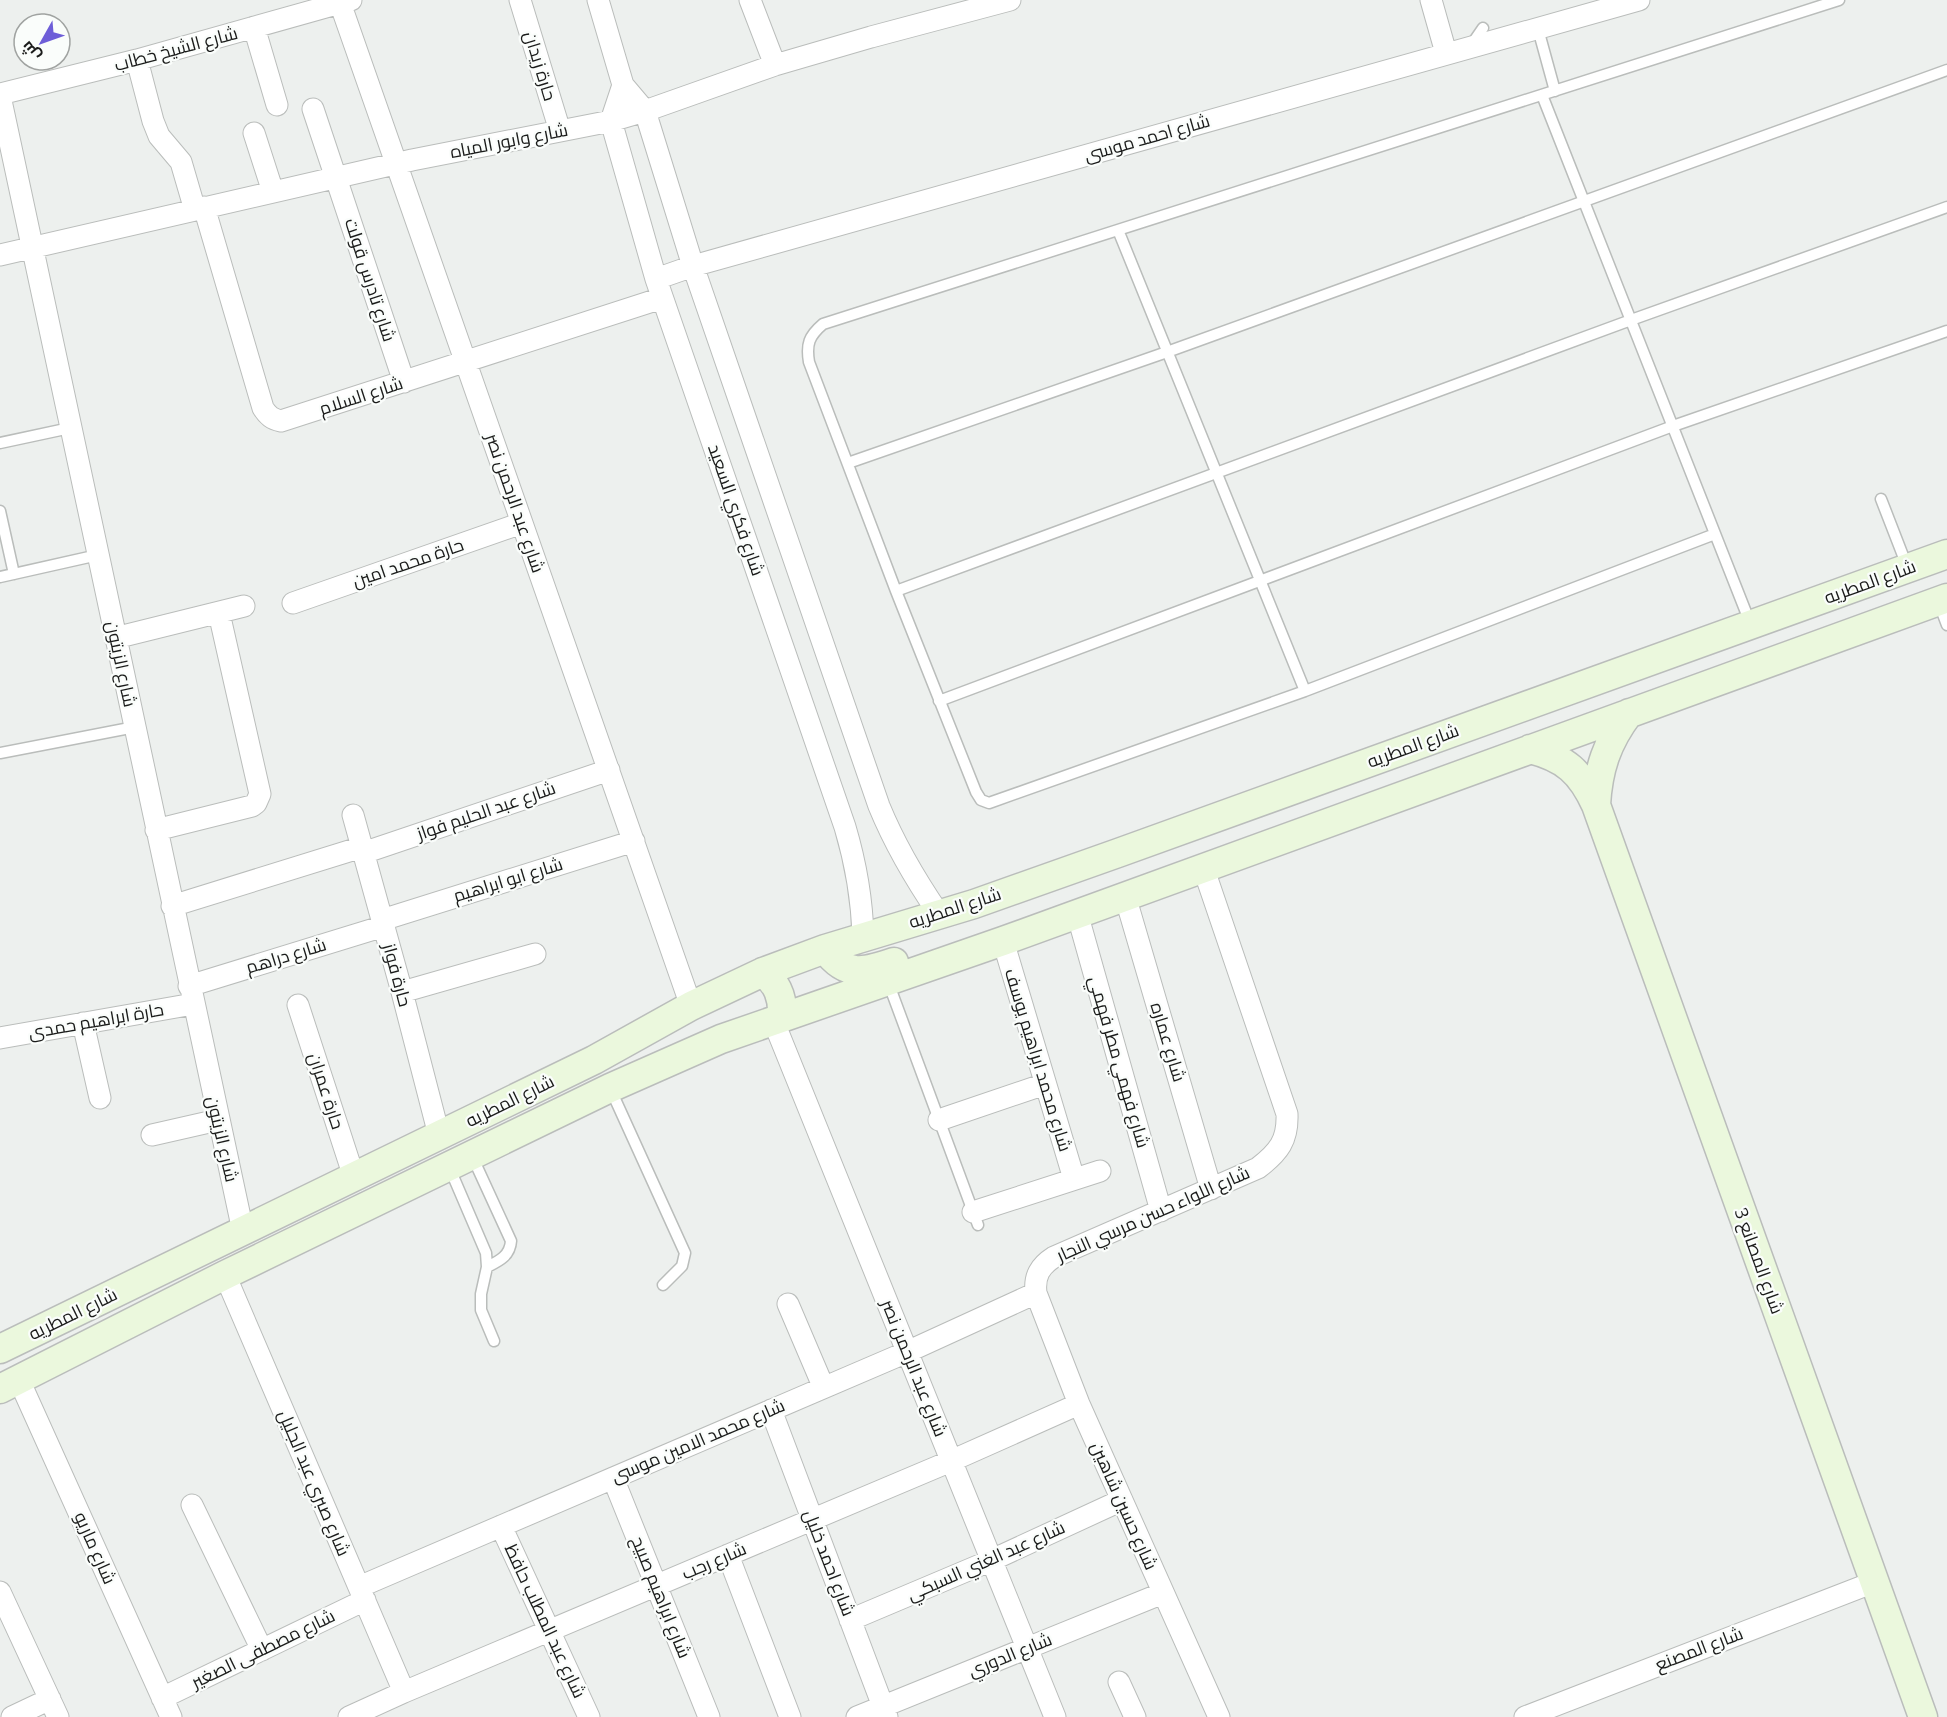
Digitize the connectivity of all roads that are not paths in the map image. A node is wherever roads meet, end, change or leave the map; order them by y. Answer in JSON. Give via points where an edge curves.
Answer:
{"nodes":[{"id":1,"x":520,"y":0,"type":"edge"},
{"id":2,"x":598,"y":0,"type":"edge"},
{"id":3,"x":750,"y":0,"type":"edge"},
{"id":4,"x":1010,"y":0,"type":"edge"},
{"id":5,"x":1431,"y":0,"type":"edge"},
{"id":6,"x":1639,"y":0,"type":"edge"},
{"id":7,"x":1839,"y":0,"type":"edge"},
{"id":8,"x":344,"y":1,"type":"edge"},
{"id":9,"x":1600,"y":6,"type":"edge"},
{"id":10,"x":254,"y":27,"type":"junction"},
{"id":11,"x":1483,"y":27,"type":"dead end"},
{"id":12,"x":1538,"y":29,"type":"junction"},
{"id":13,"x":1470,"y":47,"type":"junction"},
{"id":14,"x":1446,"y":53,"type":"junction"},
{"id":15,"x":137,"y":60,"type":"junction"},
{"id":16,"x":776,"y":65,"type":"junction"},
{"id":17,"x":1947,"y":70,"type":"edge"},
{"id":18,"x":623,"y":86,"type":"junction"},
{"id":19,"x":1555,"y":91,"type":"junction"},
{"id":20,"x":0,"y":95,"type":"edge"},
{"id":21,"x":1542,"y":95,"type":"junction"},
{"id":22,"x":276,"y":105,"type":"dead end"},
{"id":23,"x":313,"y":109,"type":"dead end"},
{"id":24,"x":645,"y":111,"type":"junction"},
{"id":25,"x":611,"y":121,"type":"junction"},
{"id":26,"x":560,"y":131,"type":"junction"},
{"id":27,"x":254,"y":133,"type":"dead end"},
{"id":28,"x":396,"y":164,"type":"junction"},
{"id":29,"x":336,"y":178,"type":"junction"},
{"id":30,"x":273,"y":192,"type":"junction"},
{"id":31,"x":1584,"y":201,"type":"junction"},
{"id":32,"x":1947,"y":207,"type":"edge"},
{"id":33,"x":199,"y":208,"type":"junction"},
{"id":34,"x":1118,"y":230,"type":"junction"},
{"id":35,"x":32,"y":247,"type":"junction"},
{"id":36,"x":0,"y":255,"type":"edge"},
{"id":37,"x":693,"y":266,"type":"junction"},
{"id":38,"x":659,"y":288,"type":"junction"},
{"id":39,"x":1630,"y":320,"type":"junction"},
{"id":40,"x":1947,"y":331,"type":"edge"},
{"id":41,"x":1167,"y":352,"type":"junction"},
{"id":42,"x":466,"y":362,"type":"junction"},
{"id":43,"x":404,"y":382,"type":"junction"},
{"id":44,"x":1672,"y":426,"type":"junction"},
{"id":45,"x":70,"y":428,"type":"junction"},
{"id":46,"x":0,"y":443,"type":"edge"},
{"id":47,"x":848,"y":463,"type":"junction"},
{"id":48,"x":1216,"y":472,"type":"junction"},
{"id":49,"x":1881,"y":500,"type":"dead end"},
{"id":50,"x":0,"y":511,"type":"edge"},
{"id":51,"x":522,"y":523,"type":"junction"},
{"id":52,"x":1715,"y":534,"type":"junction"},
{"id":53,"x":1947,"y":554,"type":"edge"},
{"id":54,"x":98,"y":555,"type":"junction"},
{"id":55,"x":1908,"y":569,"type":"junction"},
{"id":56,"x":14,"y":574,"type":"junction"},
{"id":57,"x":0,"y":577,"type":"edge"},
{"id":58,"x":1261,"y":581,"type":"junction"},
{"id":59,"x":896,"y":591,"type":"junction"},
{"id":60,"x":294,"y":603,"type":"dead end"},
{"id":61,"x":244,"y":606,"type":"dead end"},
{"id":62,"x":1944,"y":608,"type":"edge"},
{"id":63,"x":219,"y":613,"type":"junction"},
{"id":64,"x":1751,"y":625,"type":"junction"},
{"id":65,"x":115,"y":638,"type":"junction"},
{"id":66,"x":1305,"y":691,"type":"junction"},
{"id":67,"x":939,"y":701,"type":"junction"},
{"id":68,"x":1629,"y":713,"type":"junction"},
{"id":69,"x":135,"y":727,"type":"junction"},
{"id":70,"x":1530,"y":749,"type":"junction"},
{"id":71,"x":0,"y":753,"type":"edge"},
{"id":72,"x":609,"y":770,"type":"junction"},
{"id":73,"x":1596,"y":805,"type":"junction"},
{"id":74,"x":352,"y":815,"type":"dead end"},
{"id":75,"x":156,"y":830,"type":"junction"},
{"id":76,"x":634,"y":841,"type":"junction"},
{"id":77,"x":363,"y":850,"type":"junction"},
{"id":78,"x":1203,"y":867,"type":"junction"},
{"id":79,"x":1125,"y":896,"type":"junction"},
{"id":80,"x":172,"y":906,"type":"junction"},
{"id":81,"x":939,"y":914,"type":"junction"},
{"id":82,"x":1077,"y":914,"type":"junction"},
{"id":83,"x":383,"y":923,"type":"junction"},
{"id":84,"x":863,"y":937,"type":"junction"},
{"id":85,"x":1003,"y":941,"type":"junction"},
{"id":86,"x":825,"y":949,"type":"junction"},
{"id":87,"x":535,"y":954,"type":"dead end"},
{"id":88,"x":945,"y":962,"type":"junction"},
{"id":89,"x":763,"y":972,"type":"junction"},
{"id":90,"x":888,"y":982,"type":"junction"},
{"id":91,"x":402,"y":992,"type":"junction"},
{"id":92,"x":191,"y":995,"type":"junction"},
{"id":93,"x":298,"y":1005,"type":"dead end"},
{"id":94,"x":691,"y":1006,"type":"junction"},
{"id":95,"x":778,"y":1018,"type":"junction"},
{"id":96,"x":83,"y":1023,"type":"junction"},
{"id":97,"x":0,"y":1038,"type":"edge"},
{"id":98,"x":1045,"y":1084,"type":"junction"},
{"id":99,"x":610,"y":1088,"type":"junction"},
{"id":100,"x":100,"y":1098,"type":"dead end"},
{"id":101,"x":218,"y":1120,"type":"junction"},
{"id":102,"x":939,"y":1120,"type":"junction"},
{"id":103,"x":152,"y":1135,"type":"dead end"},
{"id":104,"x":439,"y":1135,"type":"junction"},
{"id":105,"x":460,"y":1161,"type":"junction"},
{"id":106,"x":1100,"y":1171,"type":"dead end"},
{"id":107,"x":354,"y":1177,"type":"junction"},
{"id":108,"x":1074,"y":1179,"type":"junction"},
{"id":109,"x":1211,"y":1189,"type":"junction"},
{"id":110,"x":1161,"y":1211,"type":"junction"},
{"id":111,"x":975,"y":1219,"type":"joint"},
{"id":112,"x":243,"y":1231,"type":"junction"},
{"id":113,"x":487,"y":1266,"type":"junction"},
{"id":114,"x":225,"y":1275,"type":"junction"},
{"id":115,"x":663,"y":1285,"type":"dead end"},
{"id":116,"x":1036,"y":1293,"type":"junction"},
{"id":117,"x":788,"y":1304,"type":"dead end"},
{"id":118,"x":494,"y":1341,"type":"dead end"},
{"id":119,"x":0,"y":1349,"type":"edge"},
{"id":120,"x":908,"y":1352,"type":"junction"},
{"id":121,"x":10,"y":1384,"type":"edge"},
{"id":122,"x":823,"y":1386,"type":"junction"},
{"id":123,"x":1079,"y":1404,"type":"junction"},
{"id":124,"x":771,"y":1410,"type":"junction"},
{"id":125,"x":951,"y":1461,"type":"junction"},
{"id":126,"x":613,"y":1478,"type":"junction"},
{"id":127,"x":1122,"y":1500,"type":"junction"},
{"id":128,"x":192,"y":1505,"type":"dead end"},
{"id":129,"x":812,"y":1520,"type":"junction"},
{"id":130,"x":501,"y":1526,"type":"junction"},
{"id":131,"x":728,"y":1555,"type":"junction"},
{"id":132,"x":992,"y":1560,"type":"junction"},
{"id":133,"x":1874,"y":1582,"type":"junction"},
{"id":134,"x":656,"y":1585,"type":"junction"},
{"id":135,"x":0,"y":1592,"type":"edge"},
{"id":136,"x":362,"y":1593,"type":"junction"},
{"id":137,"x":1163,"y":1593,"type":"junction"},
{"id":138,"x":850,"y":1620,"type":"junction"},
{"id":139,"x":549,"y":1630,"type":"junction"},
{"id":140,"x":1027,"y":1648,"type":"junction"},
{"id":141,"x":262,"y":1650,"type":"junction"},
{"id":142,"x":1119,"y":1682,"type":"dead end"},
{"id":143,"x":404,"y":1692,"type":"junction"},
{"id":144,"x":54,"y":1708,"type":"edge"},
{"id":145,"x":166,"y":1708,"type":"edge"},
{"id":146,"x":885,"y":1712,"type":"edge"},
{"id":147,"x":1538,"y":1715,"type":"edge"},
{"id":148,"x":12,"y":1717,"type":"edge"},
{"id":149,"x":349,"y":1717,"type":"edge"},
{"id":150,"x":589,"y":1717,"type":"edge"},
{"id":151,"x":709,"y":1717,"type":"edge"},
{"id":152,"x":790,"y":1717,"type":"edge"},
{"id":153,"x":857,"y":1717,"type":"edge"},
{"id":154,"x":1055,"y":1717,"type":"edge"},
{"id":155,"x":1135,"y":1717,"type":"edge"},
{"id":156,"x":1219,"y":1717,"type":"edge"},
{"id":157,"x":1923,"y":1717,"type":"edge"}],
"edges":[{"from":1,"to":26,"type":"street","name":"حارة زيدان"},
{"from":2,"to":18,"type":"street"},
{"from":3,"to":16,"type":"street"},
{"from":4,"to":16,"type":"street","name":"شارع وابور المياه"},
{"from":5,"to":14,"type":"street"},
{"from":6,"to":9,"type":"street","name":"شارع احمد موسى"},
{"from":7,"to":19,"type":"lane"},
{"from":8,"to":10,"type":"street","name":"شارع الشيخ خطاب"},
{"from":8,"to":28,"type":"street","name":"شارع عبد الرحمن نصر"},
{"from":9,"to":12,"type":"street","name":"شارع احمد موسى"},
{"from":10,"to":15,"type":"street","name":"شارع الشيخ خطاب"},
{"from":10,"to":22,"type":"street"},
{"from":11,"to":13,"type":"lane"},
{"from":12,"to":13,"type":"street","name":"شارع احمد موسى"},
{"from":12,"to":19,"type":"lane"},
{"from":13,"to":14,"type":"street","name":"شارع احمد موسى"},
{"from":14,"to":37,"type":"street","name":"شارع احمد موسى"},
{"from":15,"to":20,"type":"street","name":"شارع الشيخ خطاب"},
{"from":15,"to":33,"type":"street","via":[[159,136],[181,162]]},
{"from":16,"to":24,"type":"street","name":"شارع وابور المياه"},
{"from":17,"to":31,"type":"lane"},
{"from":18,"to":24,"type":"street"},
{"from":18,"to":25,"type":"street"},
{"from":19,"to":21,"type":"lane"},
{"from":20,"to":35,"type":"street","name":"شارع الزيتون"},
{"from":21,"to":31,"type":"lane"},
{"from":21,"to":34,"type":"lane"},
{"from":23,"to":29,"type":"street","name":"شارع تادرس قولت"},
{"from":24,"to":25,"type":"street","name":"شارع وابور المياه"},
{"from":24,"to":37,"type":"street"},
{"from":25,"to":26,"type":"street","name":"شارع وابور المياه"},
{"from":25,"to":38,"type":"street","name":"شارع فكري السعيد"},
{"from":26,"to":28,"type":"street","name":"شارع وابور المياه"},
{"from":27,"to":30,"type":"street"},
{"from":28,"to":29,"type":"street","name":"شارع وابور المياه"},
{"from":28,"to":42,"type":"street","name":"شارع عبد الرحمن نصر"},
{"from":29,"to":30,"type":"street","name":"شارع وابور المياه"},
{"from":29,"to":43,"type":"street","name":"شارع تادرس قولت"},
{"from":30,"to":33,"type":"street","name":"شارع وابور المياه"},
{"from":31,"to":39,"type":"lane"},
{"from":31,"to":41,"type":"lane"},
{"from":32,"to":39,"type":"lane"},
{"from":33,"to":35,"type":"street","name":"شارع وابور المياه"},
{"from":33,"to":43,"type":"street","name":"شارع السلام","via":[[267,415],[273,420],[289,420]]},
{"from":34,"to":41,"type":"lane"},
{"from":34,"to":47,"type":"lane","via":[[822,324],[811,334],[806,348]]},
{"from":35,"to":36,"type":"street","name":"شارع وابور المياه"},
{"from":35,"to":45,"type":"street","name":"شارع الزيتون"},
{"from":37,"to":38,"type":"street","name":"شارع احمد موسى"},
{"from":37,"to":81,"type":"street","via":[[879,806],[895,844]]},
{"from":38,"to":42,"type":"street","name":"شارع السلام"},
{"from":38,"to":84,"type":"street","name":"شارع فكري السعيد","via":[[845,827],[862,903]]},
{"from":39,"to":44,"type":"lane"},
{"from":39,"to":48,"type":"lane"},
{"from":40,"to":44,"type":"lane"},
{"from":41,"to":47,"type":"lane"},
{"from":41,"to":48,"type":"lane"},
{"from":42,"to":43,"type":"street","name":"شارع السلام"},
{"from":42,"to":51,"type":"street","name":"شارع عبد الرحمن نصر"},
{"from":44,"to":52,"type":"lane"},
{"from":44,"to":58,"type":"lane"},
{"from":45,"to":46,"type":"lane"},
{"from":45,"to":54,"type":"street","name":"شارع الزيتون"},
{"from":47,"to":59,"type":"lane"},
{"from":48,"to":58,"type":"lane"},
{"from":48,"to":59,"type":"lane"},
{"from":49,"to":55,"type":"lane"},
{"from":50,"to":56,"type":"lane"},
{"from":51,"to":60,"type":"street","name":"حارة محمد امين"},
{"from":51,"to":72,"type":"street","name":"شارع عبد الرحمن نصر"},
{"from":52,"to":64,"type":"lane"},
{"from":52,"to":66,"type":"lane"},
{"from":53,"to":55,"type":"main road","name":"شارع المطريه"},
{"from":54,"to":56,"type":"lane"},
{"from":54,"to":65,"type":"street","name":"شارع الزيتون"},
{"from":55,"to":64,"type":"main road","name":"شارع المطريه"},
{"from":56,"to":57,"type":"lane"},
{"from":58,"to":66,"type":"lane"},
{"from":58,"to":67,"type":"lane"},
{"from":59,"to":67,"type":"lane"},
{"from":61,"to":63,"type":"street"},
{"from":62,"to":68,"type":"main road","name":"شارع المطريه"},
{"from":63,"to":65,"type":"street"},
{"from":63,"to":75,"type":"street","via":[[259,799],[252,806]]},
{"from":64,"to":81,"type":"main road","name":"شارع المطريه"},
{"from":65,"to":69,"type":"street","name":"شارع الزيتون"},
{"from":66,"to":67,"type":"lane","via":[[989,803],[976,792]]},
{"from":68,"to":70,"type":"main road","name":"شارع المطريه"},
{"from":68,"to":73,"type":"main road","name":"شارع المصانع 3","via":[[1604,756]]},
{"from":69,"to":71,"type":"lane"},
{"from":69,"to":75,"type":"street","name":"شارع الزيتون"},
{"from":70,"to":73,"type":"main road","name":"شارع المصانع 3","via":[[1564,762],[1578,774]]},
{"from":70,"to":78,"type":"main road","name":"شارع المطريه"},
{"from":72,"to":76,"type":"street","name":"شارع عبد الرحمن نصر"},
{"from":72,"to":77,"type":"street","name":"شارع عبد الحليم فواز"},
{"from":73,"to":133,"type":"main road","name":"شارع المصانع 3"},
{"from":74,"to":77,"type":"street","name":"حارة فواز"},
{"from":75,"to":80,"type":"street","name":"شارع الزيتون"},
{"from":76,"to":83,"type":"street","name":"شارع ابو ابراهيم"},
{"from":76,"to":94,"type":"street","name":"شارع عبد الرحمن نصر"},
{"from":77,"to":80,"type":"street","name":"شارع عبد الحليم فواز"},
{"from":77,"to":83,"type":"street","name":"حارة فواز"},
{"from":78,"to":79,"type":"main road","name":"شارع المطريه"},
{"from":78,"to":109,"type":"street","name":"شارع اللواء حسن مرسي النجار","via":[[1287,1114],[1287,1130],[1271,1158]]},
{"from":79,"to":82,"type":"main road","name":"شارع المطريه"},
{"from":79,"to":109,"type":"street","name":"شارع عماره"},
{"from":80,"to":92,"type":"street","name":"شارع الزيتون"},
{"from":81,"to":84,"type":"main road","name":"شارع المطريه"},
{"from":82,"to":85,"type":"main road","name":"شارع المطريه"},
{"from":82,"to":110,"type":"street","name":"شارع فهمي مطر فهمي"},
{"from":83,"to":91,"type":"street","name":"حارة فواز"},
{"from":83,"to":92,"type":"street","name":"شارع دراهم"},
{"from":84,"to":86,"type":"main road","name":"شارع المطريه"},
{"from":85,"to":88,"type":"main road","name":"شارع المطريه"},
{"from":85,"to":98,"type":"street","name":"شارع محمد ابراهيم يوسف"},
{"from":86,"to":88,"type":"main road","via":[[839,964],[858,971],[918,954],[932,955]]},
{"from":86,"to":89,"type":"main road","name":"شارع المطريه"},
{"from":87,"to":91,"type":"street"},
{"from":88,"to":90,"type":"main road","name":"شارع المطريه"},
{"from":89,"to":94,"type":"main road","name":"شارع المطريه"},
{"from":89,"to":95,"type":"main road","via":[[777,987],[783,1006]]},
{"from":90,"to":95,"type":"main road","name":"شارع المطريه"},
{"from":90,"to":102,"type":"lane"},
{"from":91,"to":104,"type":"street","name":"حارة فواز"},
{"from":92,"to":96,"type":"street","name":"حارة ابراهيم حمدى"},
{"from":92,"to":101,"type":"street","name":"شارع الزيتون"},
{"from":93,"to":107,"type":"street","name":"حارة عمران"},
{"from":94,"to":104,"type":"main road","name":"شارع المطريه","via":[[594,1060]]},
{"from":95,"to":99,"type":"main road","name":"شارع المطريه"},
{"from":95,"to":120,"type":"street","name":"شارع عبد الرحمن نصر"},
{"from":96,"to":97,"type":"street","name":"حارة ابراهيم حمدى"},
{"from":96,"to":100,"type":"street"},
{"from":98,"to":102,"type":"street"},
{"from":98,"to":108,"type":"street","name":"شارع محمد ابراهيم يوسف"},
{"from":99,"to":105,"type":"main road","name":"شارع المطريه"},
{"from":99,"to":115,"type":"lane","via":[[685,1253],[682,1266]]},
{"from":101,"to":103,"type":"street"},
{"from":101,"to":112,"type":"street","name":"شارع الزيتون"},
{"from":102,"to":111,"type":"lane"},
{"from":104,"to":107,"type":"main road","name":"شارع المطريه"},
{"from":105,"to":113,"type":"lane"},
{"from":105,"to":113,"type":"lane","via":[[511,1241],[505,1256]]},
{"from":105,"to":114,"type":"main road","name":"شارع المطريه"},
{"from":106,"to":108,"type":"street"},
{"from":107,"to":112,"type":"main road","name":"شارع المطريه"},
{"from":108,"to":111,"type":"street"},
{"from":109,"to":110,"type":"street","name":"شارع اللواء حسن مرسي النجار"},
{"from":110,"to":116,"type":"street","name":"شارع اللواء حسن مرسي النجار","via":[[1046,1262],[1036,1276]]},
{"from":112,"to":119,"type":"main road","name":"شارع المطريه"},
{"from":113,"to":118,"type":"lane","via":[[481,1310]]},
{"from":114,"to":121,"type":"main road","name":"شارع المطريه"},
{"from":114,"to":136,"type":"street","name":"شارع صبري عبد الجليل"},
{"from":116,"to":120,"type":"street","name":"شارع محمد الامين موسى"},
{"from":116,"to":123,"type":"street","name":"شارع حسين شاهين"},
{"from":117,"to":122,"type":"street"},
{"from":120,"to":122,"type":"street","name":"شارع محمد الامين موسى"},
{"from":120,"to":125,"type":"street","name":"شارع عبد الرحمن نصر"},
{"from":121,"to":145,"type":"street","name":"شارع ماريو"},
{"from":122,"to":124,"type":"street","name":"شارع محمد الامين موسى"},
{"from":123,"to":125,"type":"street","name":"شارع رجب"},
{"from":123,"to":127,"type":"street","name":"شارع حسين شاهين"},
{"from":124,"to":126,"type":"street","name":"شارع محمد الامين موسى"},
{"from":124,"to":129,"type":"street","name":"شارع احمد خليل"},
{"from":125,"to":129,"type":"street","name":"شارع رجب"},
{"from":125,"to":132,"type":"street","name":"شارع عبد الرحمن نصر"},
{"from":126,"to":130,"type":"street","name":"شارع محمد الامين موسى"},
{"from":126,"to":134,"type":"street","name":"شارع ابراهيم صبيح"},
{"from":127,"to":132,"type":"street","name":"شارع عبد الغني السبكي"},
{"from":127,"to":137,"type":"street","name":"شارع حسين شاهين"},
{"from":128,"to":141,"type":"street"},
{"from":129,"to":131,"type":"street","name":"شارع رجب"},
{"from":129,"to":138,"type":"street","name":"شارع احمد خليل"},
{"from":130,"to":136,"type":"street","name":"شارع محمد الامين موسى"},
{"from":130,"to":139,"type":"street","name":"شارع عبد المطلب حافظ"},
{"from":131,"to":134,"type":"street","name":"شارع رجب"},
{"from":131,"to":152,"type":"street"},
{"from":132,"to":138,"type":"street","name":"شارع عبد الغني السبكي"},
{"from":132,"to":140,"type":"street","name":"شارع عبد الرحمن نصر"},
{"from":133,"to":147,"type":"street","name":"شارع المصنع"},
{"from":133,"to":157,"type":"main road","name":"شارع المصانع 3"},
{"from":134,"to":139,"type":"street","name":"شارع رجب"},
{"from":134,"to":151,"type":"street","name":"شارع ابراهيم صبيح"},
{"from":135,"to":144,"type":"street"},
{"from":136,"to":141,"type":"street","name":"شارع مصطفى الصغير"},
{"from":136,"to":143,"type":"street","name":"شارع صبري عبد الجليل"},
{"from":137,"to":140,"type":"street","name":"شارع الدوري"},
{"from":137,"to":156,"type":"street","name":"شارع حسين شاهين"},
{"from":138,"to":146,"type":"street","name":"شارع احمد خليل"},
{"from":139,"to":143,"type":"street","name":"شارع رجب"},
{"from":139,"to":150,"type":"street","name":"شارع عبد المطلب حافظ"},
{"from":140,"to":146,"type":"street","name":"شارع الدوري"},
{"from":140,"to":154,"type":"street","name":"شارع عبد الرحمن نصر"},
{"from":141,"to":145,"type":"street","name":"شارع مصطفى الصغير"},
{"from":142,"to":155,"type":"street"},
{"from":143,"to":149,"type":"street","name":"شارع رجب"},
{"from":144,"to":148,"type":"street"},
{"from":146,"to":153,"type":"street","name":"شارع الدوري"}]}
